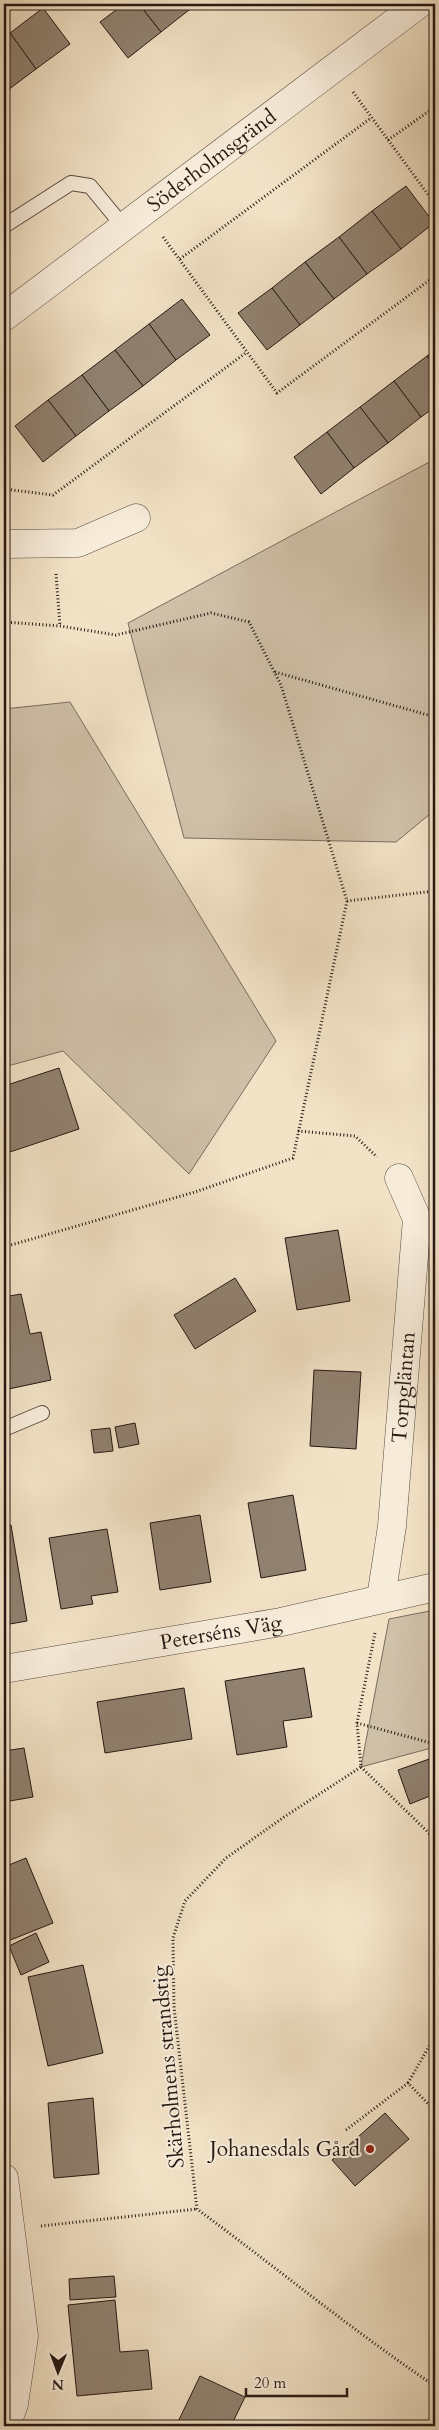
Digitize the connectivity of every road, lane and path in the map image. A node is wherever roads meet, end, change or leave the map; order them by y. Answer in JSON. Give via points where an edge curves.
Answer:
{"nodes":[{"id":1,"x":419,"y":4,"type":"edge"},
{"id":2,"x":334,"y":67,"type":"junction"},
{"id":3,"x":435,"y":107,"type":"edge"},
{"id":4,"x":372,"y":118,"type":"junction"},
{"id":5,"x":388,"y":140,"type":"junction"},
{"id":6,"x":435,"y":204,"type":"edge"},
{"id":7,"x":144,"y":209,"type":"junction"},
{"id":8,"x":4,"y":226,"type":"edge"},
{"id":9,"x":123,"y":226,"type":"junction"},
{"id":10,"x":180,"y":259,"type":"junction"},
{"id":11,"x":435,"y":276,"type":"edge"},
{"id":12,"x":4,"y":317,"type":"edge"},
{"id":13,"x":247,"y":352,"type":"junction"},
{"id":14,"x":4,"y":489,"type":"edge"},
{"id":15,"x":136,"y":518,"type":"dead end"},
{"id":16,"x":4,"y":544,"type":"edge"},
{"id":17,"x":54,"y":544,"type":"junction"},
{"id":18,"x":4,"y":622,"type":"edge"},
{"id":19,"x":60,"y":626,"type":"junction"},
{"id":20,"x":275,"y":672,"type":"junction"},
{"id":21,"x":435,"y":717,"type":"edge"},
{"id":22,"x":435,"y":892,"type":"edge"},
{"id":23,"x":347,"y":901,"type":"junction"},
{"id":24,"x":298,"y":1131,"type":"junction"},
{"id":25,"x":399,"y":1178,"type":"joint"},
{"id":26,"x":4,"y":1247,"type":"edge"},
{"id":27,"x":42,"y":1413,"type":"dead end"},
{"id":28,"x":4,"y":1429,"type":"edge"},
{"id":29,"x":435,"y":1587,"type":"edge"},
{"id":30,"x":381,"y":1598,"type":"junction"},
{"id":31,"x":4,"y":1669,"type":"edge"},
{"id":32,"x":357,"y":1723,"type":"junction"},
{"id":33,"x":435,"y":1744,"type":"edge"},
{"id":34,"x":361,"y":1767,"type":"junction"},
{"id":35,"x":435,"y":1839,"type":"edge"},
{"id":36,"x":435,"y":2036,"type":"edge"},
{"id":37,"x":408,"y":2083,"type":"junction"},
{"id":38,"x":435,"y":2111,"type":"edge"},
{"id":39,"x":346,"y":2130,"type":"dead end"},
{"id":40,"x":4,"y":2178,"type":"edge"},
{"id":41,"x":197,"y":2209,"type":"junction"},
{"id":42,"x":40,"y":2226,"type":"dead end"},
{"id":43,"x":435,"y":2386,"type":"edge"},
{"id":44,"x":6,"y":2426,"type":"edge"}],
"edges":[{"from":1,"to":2,"type":"street","name":"Söderholmsgränd"},
{"from":2,"to":4,"type":"path"},
{"from":2,"to":7,"type":"street","name":"Söderholmsgränd"},
{"from":3,"to":5,"type":"path"},
{"from":4,"to":5,"type":"path"},
{"from":4,"to":10,"type":"path"},
{"from":5,"to":6,"type":"path"},
{"from":7,"to":9,"type":"street","name":"Söderholmsgränd"},
{"from":7,"to":10,"type":"path"},
{"from":8,"to":9,"type":"lane","via":[[72,183],[90,186]]},
{"from":9,"to":12,"type":"street","name":"Söderholmsgränd"},
{"from":10,"to":13,"type":"path"},
{"from":11,"to":13,"type":"path","via":[[277,392]]},
{"from":13,"to":14,"type":"path","via":[[52,495]]},
{"from":15,"to":17,"type":"street","via":[[78,544]]},
{"from":16,"to":17,"type":"street"},
{"from":17,"to":19,"type":"path"},
{"from":18,"to":19,"type":"path"},
{"from":19,"to":20,"type":"path","via":[[116,634],[211,613],[249,622]]},
{"from":20,"to":21,"type":"path"},
{"from":20,"to":23,"type":"path"},
{"from":22,"to":23,"type":"path"},
{"from":23,"to":24,"type":"path"},
{"from":24,"to":25,"type":"path","via":[[354,1136]]},
{"from":24,"to":26,"type":"path","via":[[293,1158],[195,1192]]},
{"from":25,"to":30,"type":"street","name":"Torpgläntan","via":[[417,1219],[392,1526]]},
{"from":27,"to":28,"type":"lane"},
{"from":29,"to":30,"type":"street","name":"Peterséns Väg"},
{"from":30,"to":31,"type":"street","name":"Peterséns Väg","via":[[281,1622]]},
{"from":30,"to":32,"type":"path"},
{"from":32,"to":33,"type":"path"},
{"from":32,"to":34,"type":"path"},
{"from":34,"to":35,"type":"path"},
{"from":34,"to":41,"type":"path","name":"Skärholmens strandstig","via":[[226,1858],[185,1901],[173,1938],[174,2007]]},
{"from":36,"to":37,"type":"path"},
{"from":37,"to":38,"type":"path"},
{"from":37,"to":39,"type":"path"},
{"from":40,"to":44,"type":"street","via":[[24,2336],[14,2404]]},
{"from":41,"to":42,"type":"path"},
{"from":41,"to":43,"type":"path","via":[[377,2347]]}]}
